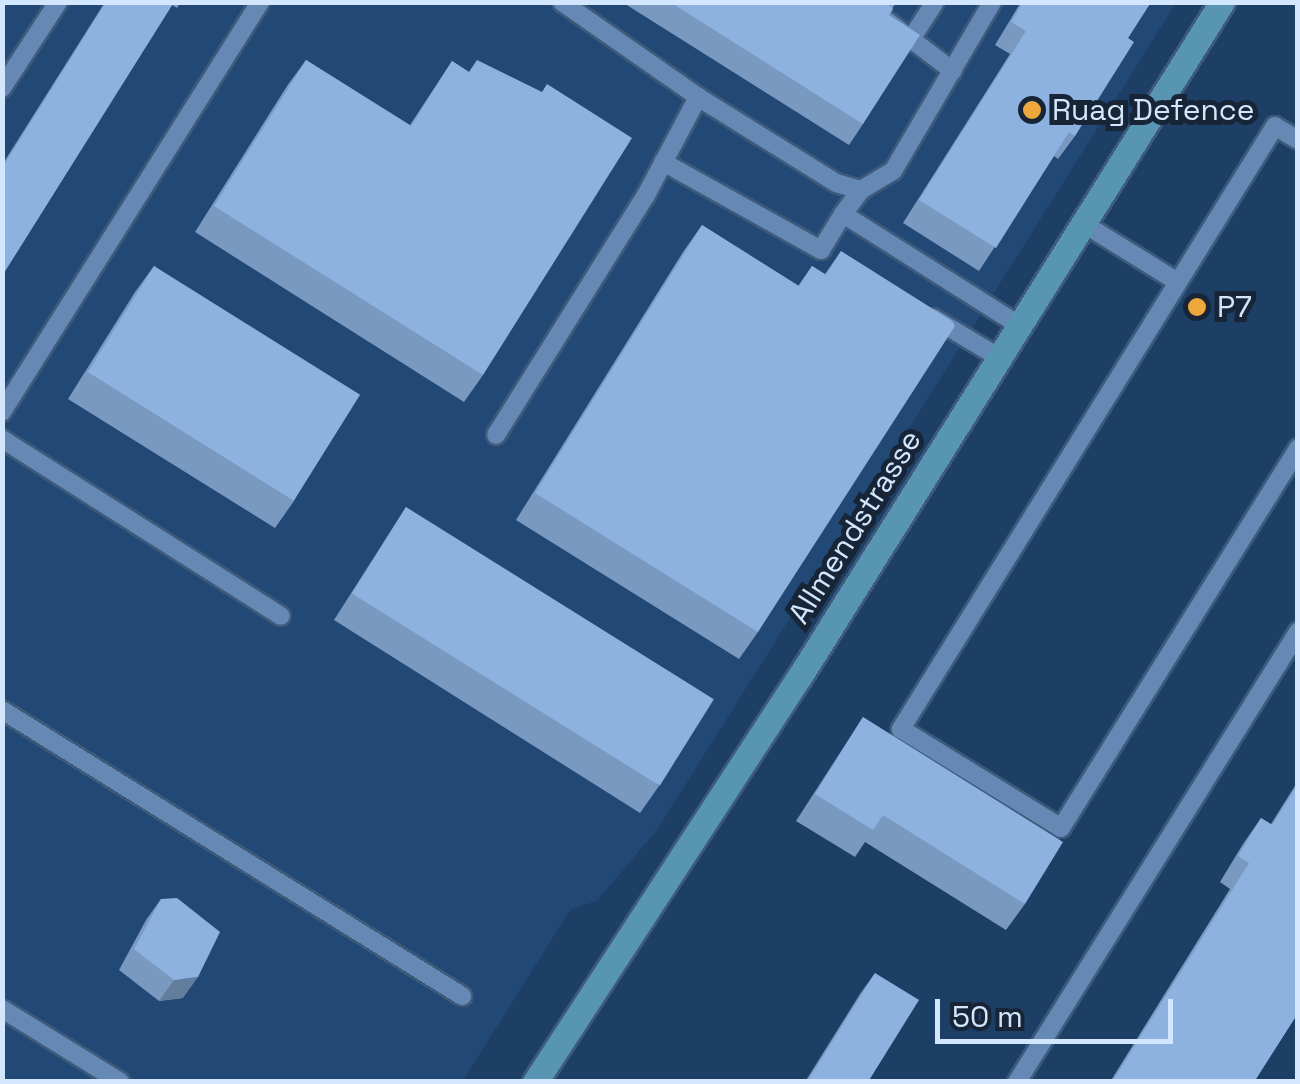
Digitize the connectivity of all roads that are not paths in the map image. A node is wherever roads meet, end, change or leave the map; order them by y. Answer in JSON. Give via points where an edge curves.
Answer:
{"nodes":[{"id":1,"x":58,"y":2,"type":"edge"},
{"id":2,"x":260,"y":2,"type":"edge"},
{"id":3,"x":562,"y":2,"type":"edge"},
{"id":4,"x":862,"y":2,"type":"edge"},
{"id":5,"x":935,"y":2,"type":"edge"},
{"id":6,"x":992,"y":2,"type":"edge"},
{"id":7,"x":1222,"y":2,"type":"edge"},
{"id":8,"x":913,"y":36,"type":"junction"},
{"id":9,"x":953,"y":70,"type":"junction"},
{"id":10,"x":2,"y":88,"type":"edge"},
{"id":11,"x":698,"y":97,"type":"junction"},
{"id":12,"x":1298,"y":140,"type":"edge"},
{"id":13,"x":663,"y":162,"type":"junction"},
{"id":14,"x":861,"y":190,"type":"junction"},
{"id":15,"x":843,"y":214,"type":"junction"},
{"id":16,"x":1084,"y":224,"type":"junction"},
{"id":17,"x":1178,"y":282,"type":"junction"},
{"id":18,"x":915,"y":307,"type":"edge"},
{"id":19,"x":1020,"y":326,"type":"junction"},
{"id":20,"x":1000,"y":358,"type":"junction"},
{"id":21,"x":2,"y":412,"type":"edge"},
{"id":22,"x":496,"y":435,"type":"dead end"},
{"id":23,"x":2,"y":439,"type":"edge"},
{"id":24,"x":1298,"y":448,"type":"edge"},
{"id":25,"x":281,"y":616,"type":"dead end"},
{"id":26,"x":1298,"y":632,"type":"edge"},
{"id":27,"x":2,"y":710,"type":"edge"},
{"id":28,"x":462,"y":996,"type":"dead end"},
{"id":29,"x":2,"y":1009,"type":"edge"},
{"id":30,"x":120,"y":1082,"type":"edge"},
{"id":31,"x":536,"y":1082,"type":"edge"},
{"id":32,"x":1017,"y":1082,"type":"edge"}],
"edges":[{"from":1,"to":10,"type":"lane"},
{"from":2,"to":21,"type":"lane"},
{"from":3,"to":11,"type":"lane"},
{"from":4,"to":8,"type":"lane"},
{"from":5,"to":8,"type":"lane"},
{"from":6,"to":9,"type":"lane"},
{"from":7,"to":16,"type":"main road","name":"Allmendstrasse"},
{"from":8,"to":9,"type":"lane"},
{"from":9,"to":14,"type":"lane","via":[[893,171]]},
{"from":11,"to":13,"type":"lane"},
{"from":11,"to":14,"type":"lane","via":[[836,183]]},
{"from":12,"to":17,"type":"lane","via":[[1274,126]]},
{"from":13,"to":15,"type":"lane","via":[[829,255]]},
{"from":13,"to":22,"type":"lane"},
{"from":14,"to":15,"type":"lane"},
{"from":15,"to":19,"type":"lane"},
{"from":16,"to":17,"type":"lane"},
{"from":16,"to":19,"type":"main road","name":"Allmendstrasse"},
{"from":17,"to":24,"type":"lane","via":[[900,729],[1061,828]]},
{"from":18,"to":20,"type":"lane"},
{"from":19,"to":20,"type":"main road","name":"Allmendstrasse"},
{"from":20,"to":31,"type":"main road","name":"Allmendstrasse"},
{"from":23,"to":25,"type":"lane"},
{"from":26,"to":32,"type":"lane"},
{"from":27,"to":28,"type":"lane"},
{"from":29,"to":30,"type":"lane"}]}
